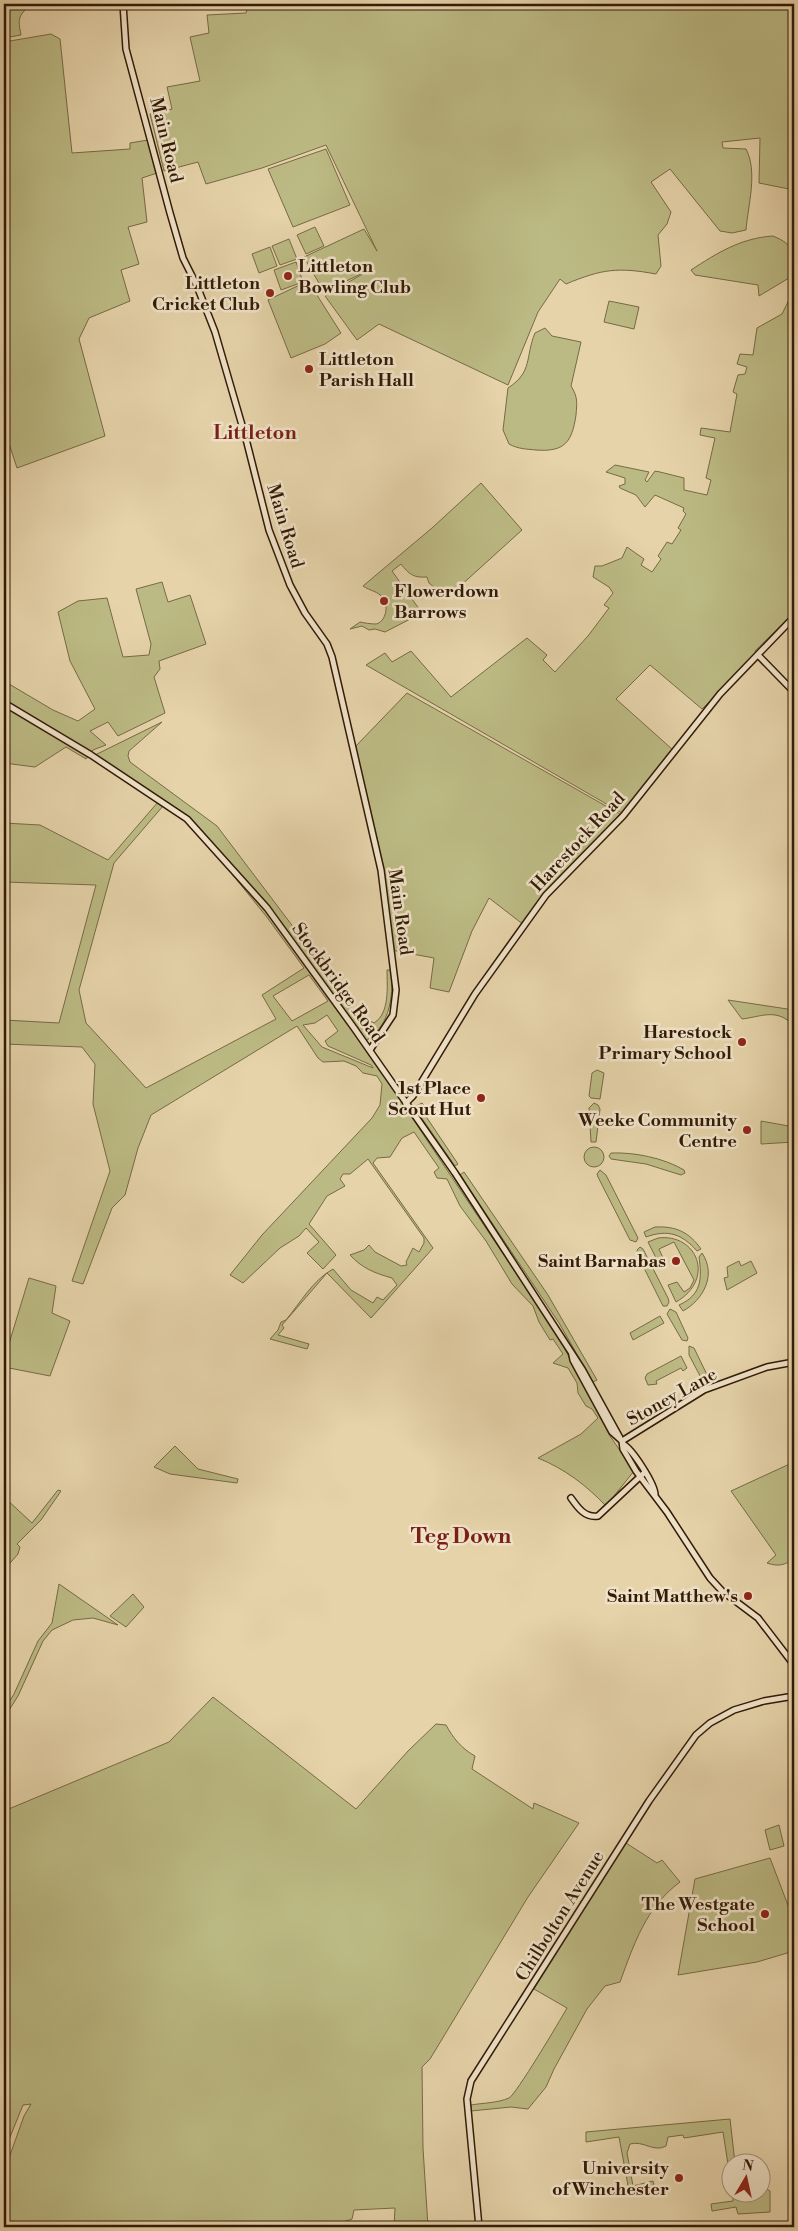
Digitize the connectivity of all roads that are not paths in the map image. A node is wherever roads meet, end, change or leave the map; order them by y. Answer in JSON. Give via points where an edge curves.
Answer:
{"nodes":[{"id":1,"x":123,"y":4,"type":"edge"},
{"id":2,"x":794,"y":617,"type":"edge"},
{"id":3,"x":758,"y":655,"type":"junction"},
{"id":4,"x":794,"y":692,"type":"edge"},
{"id":5,"x":4,"y":703,"type":"edge"},
{"id":6,"x":370,"y":1050,"type":"junction"},
{"id":7,"x":406,"y":1103,"type":"junction"},
{"id":8,"x":794,"y":1362,"type":"edge"},
{"id":9,"x":622,"y":1441,"type":"junction"},
{"id":10,"x":642,"y":1474,"type":"junction"},
{"id":11,"x":571,"y":1498,"type":"dead end"},
{"id":12,"x":794,"y":1665,"type":"edge"},
{"id":13,"x":794,"y":1696,"type":"edge"},
{"id":14,"x":479,"y":2227,"type":"edge"}],
"edges":[{"from":1,"to":6,"type":"street","name":"Main Road","via":[[126,49],[173,222],[183,258],[215,332],[269,530],[290,585],[327,644],[332,658],[384,887],[396,990],[393,1015]]},
{"from":2,"to":3,"type":"street","name":"Harestock Road"},
{"from":3,"to":4,"type":"street"},
{"from":3,"to":7,"type":"street","name":"Harestock Road","via":[[720,694],[623,816],[546,895],[475,994],[424,1080]]},
{"from":5,"to":6,"type":"street","name":"Stockbridge Road","via":[[100,760],[187,819],[267,908]]},
{"from":6,"to":7,"type":"street","name":"Stockbridge Road"},
{"from":7,"to":9,"type":"street","name":"Stockbridge Road","via":[[582,1369]]},
{"from":8,"to":9,"type":"street","name":"Stoney Lane","via":[[704,1390]]},
{"from":9,"to":10,"type":"street","name":"Stockbridge Road","via":[[623,1449]]},
{"from":10,"to":11,"type":"street","via":[[598,1516],[583,1513]]},
{"from":10,"to":12,"type":"street","name":"Stockbridge Road","via":[[650,1492],[655,1494],[717,1586],[758,1618]]},
{"from":13,"to":14,"type":"street","name":"Chilbolton Avenue","via":[[734,1710],[710,1723],[690,1742],[471,2081],[467,2099]]}]}
